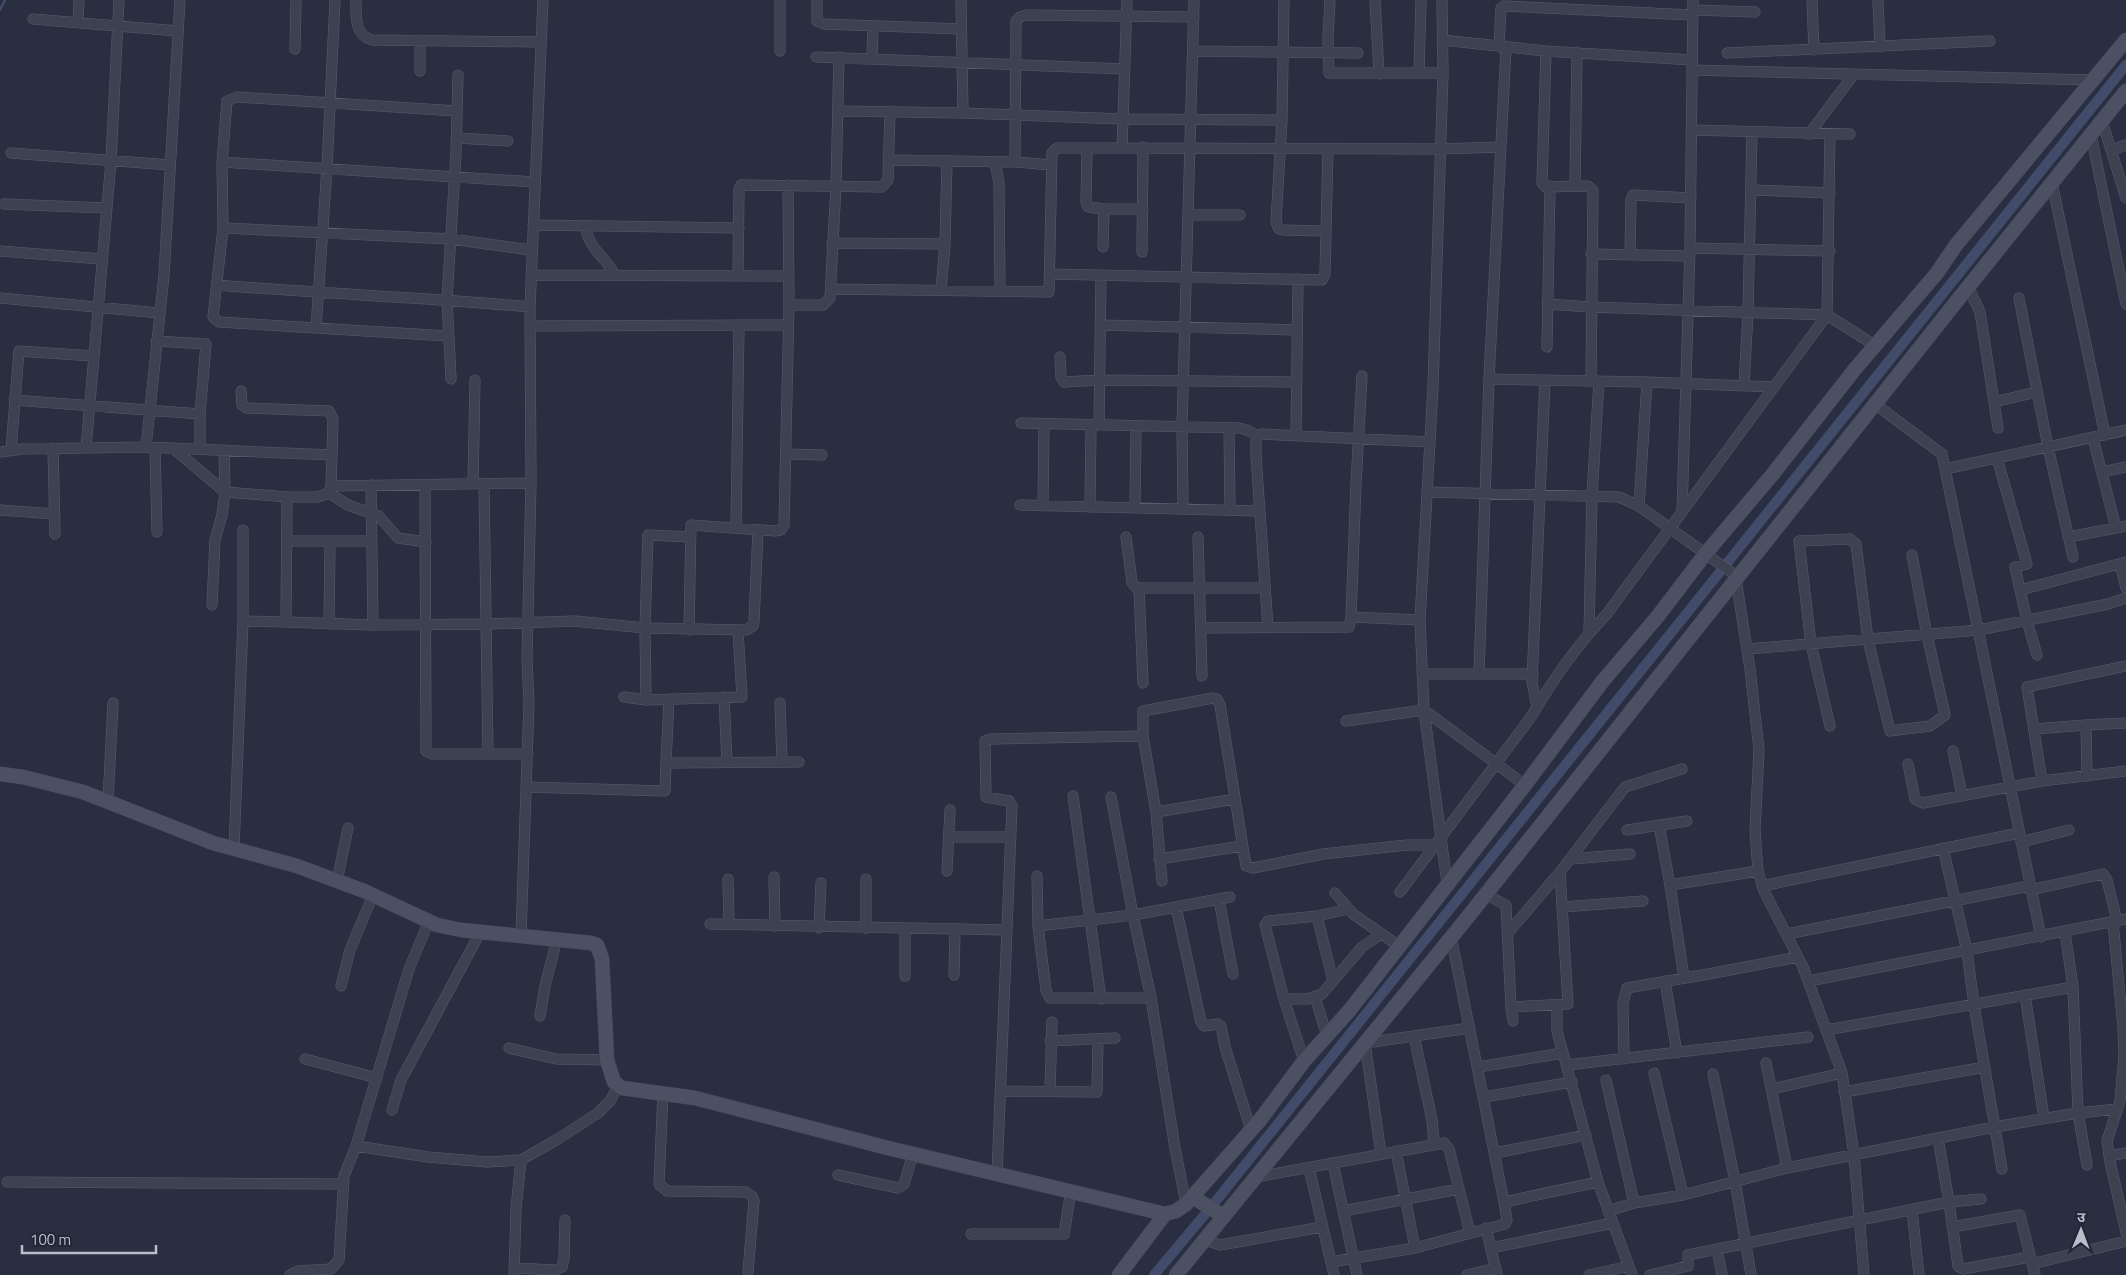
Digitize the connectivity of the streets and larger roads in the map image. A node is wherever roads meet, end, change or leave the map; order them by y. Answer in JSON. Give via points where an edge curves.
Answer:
{"nodes":[{"id":1,"x":79,"y":0,"type":"edge"},
{"id":2,"x":119,"y":0,"type":"edge"},
{"id":3,"x":180,"y":0,"type":"edge"},
{"id":4,"x":296,"y":0,"type":"edge"},
{"id":5,"x":335,"y":0,"type":"edge"},
{"id":6,"x":356,"y":0,"type":"edge"},
{"id":7,"x":543,"y":0,"type":"edge"},
{"id":8,"x":780,"y":0,"type":"edge"},
{"id":9,"x":817,"y":0,"type":"edge"},
{"id":10,"x":961,"y":0,"type":"edge"},
{"id":11,"x":1127,"y":0,"type":"edge"},
{"id":12,"x":1194,"y":0,"type":"edge"},
{"id":13,"x":1284,"y":0,"type":"edge"},
{"id":14,"x":1330,"y":0,"type":"edge"},
{"id":15,"x":1375,"y":0,"type":"edge"},
{"id":16,"x":1421,"y":0,"type":"edge"},
{"id":17,"x":1442,"y":0,"type":"edge"},
{"id":18,"x":1812,"y":0,"type":"edge"},
{"id":19,"x":1878,"y":0,"type":"edge"},
{"id":20,"x":1693,"y":9,"type":"edge"},
{"id":21,"x":1755,"y":12,"type":"dead end"},
{"id":22,"x":1127,"y":16,"type":"junction"},
{"id":23,"x":1194,"y":17,"type":"junction"},
{"id":24,"x":33,"y":20,"type":"dead end"},
{"id":25,"x":78,"y":22,"type":"junction"},
{"id":26,"x":118,"y":26,"type":"junction"},
{"id":27,"x":873,"y":26,"type":"junction"},
{"id":28,"x":961,"y":28,"type":"junction"},
{"id":29,"x":178,"y":31,"type":"junction"},
{"id":30,"x":420,"y":40,"type":"junction"},
{"id":31,"x":1442,"y":40,"type":"junction"},
{"id":32,"x":2126,"y":40,"type":"edge"},
{"id":33,"x":1990,"y":41,"type":"dead end"},
{"id":34,"x":541,"y":42,"type":"junction"},
{"id":35,"x":1502,"y":47,"type":"junction"},
{"id":36,"x":1880,"y":47,"type":"junction"},
{"id":37,"x":295,"y":49,"type":"dead end"},
{"id":38,"x":1814,"y":50,"type":"junction"},
{"id":39,"x":780,"y":51,"type":"dead end"},
{"id":40,"x":1546,"y":51,"type":"junction"},
{"id":41,"x":1193,"y":52,"type":"junction"},
{"id":42,"x":1577,"y":52,"type":"junction"},
{"id":43,"x":1358,"y":53,"type":"dead end"},
{"id":44,"x":1728,"y":53,"type":"dead end"},
{"id":45,"x":1284,"y":54,"type":"junction"},
{"id":46,"x":1329,"y":54,"type":"junction"},
{"id":47,"x":816,"y":56,"type":"dead end"},
{"id":48,"x":839,"y":57,"type":"junction"},
{"id":49,"x":872,"y":58,"type":"junction"},
{"id":50,"x":963,"y":62,"type":"junction"},
{"id":51,"x":1016,"y":65,"type":"junction"},
{"id":52,"x":1692,"y":65,"type":"junction"},
{"id":53,"x":1125,"y":69,"type":"junction"},
{"id":54,"x":420,"y":71,"type":"dead end"},
{"id":55,"x":1419,"y":73,"type":"junction"},
{"id":56,"x":1443,"y":73,"type":"junction"},
{"id":57,"x":1379,"y":74,"type":"junction"},
{"id":58,"x":1854,"y":74,"type":"junction"},
{"id":59,"x":458,"y":75,"type":"dead end"},
{"id":60,"x":2092,"y":80,"type":"junction"},
{"id":61,"x":2126,"y":91,"type":"edge"},
{"id":62,"x":329,"y":104,"type":"junction"},
{"id":63,"x":457,"y":110,"type":"junction"},
{"id":64,"x":838,"y":111,"type":"junction"},
{"id":65,"x":890,"y":111,"type":"junction"},
{"id":66,"x":963,"y":113,"type":"junction"},
{"id":67,"x":1016,"y":115,"type":"junction"},
{"id":68,"x":1123,"y":119,"type":"junction"},
{"id":69,"x":1191,"y":119,"type":"junction"},
{"id":70,"x":1282,"y":120,"type":"junction"},
{"id":71,"x":2102,"y":120,"type":"junction"},
{"id":72,"x":1691,"y":130,"type":"junction"},
{"id":73,"x":1752,"y":132,"type":"junction"},
{"id":74,"x":1809,"y":134,"type":"junction"},
{"id":75,"x":1830,"y":134,"type":"junction"},
{"id":76,"x":1850,"y":134,"type":"dead end"},
{"id":77,"x":2091,"y":135,"type":"junction"},
{"id":78,"x":457,"y":138,"type":"junction"},
{"id":79,"x":508,"y":141,"type":"dead end"},
{"id":80,"x":2126,"y":145,"type":"edge"},
{"id":81,"x":1144,"y":147,"type":"junction"},
{"id":82,"x":1190,"y":147,"type":"junction"},
{"id":83,"x":1500,"y":147,"type":"junction"},
{"id":84,"x":1122,"y":148,"type":"junction"},
{"id":85,"x":1280,"y":148,"type":"junction"},
{"id":86,"x":1328,"y":148,"type":"junction"},
{"id":87,"x":1087,"y":149,"type":"junction"},
{"id":88,"x":1440,"y":149,"type":"junction"},
{"id":89,"x":2112,"y":150,"type":"junction"},
{"id":90,"x":11,"y":153,"type":"dead end"},
{"id":91,"x":888,"y":160,"type":"junction"},
{"id":92,"x":110,"y":161,"type":"junction"},
{"id":93,"x":222,"y":162,"type":"junction"},
{"id":94,"x":947,"y":162,"type":"junction"},
{"id":95,"x":995,"y":162,"type":"junction"},
{"id":96,"x":1015,"y":162,"type":"junction"},
{"id":97,"x":170,"y":165,"type":"junction"},
{"id":98,"x":1051,"y":165,"type":"junction"},
{"id":99,"x":327,"y":168,"type":"junction"},
{"id":100,"x":454,"y":177,"type":"junction"},
{"id":101,"x":535,"y":182,"type":"junction"},
{"id":102,"x":788,"y":184,"type":"junction"},
{"id":103,"x":2052,"y":184,"type":"junction"},
{"id":104,"x":1574,"y":185,"type":"junction"},
{"id":105,"x":836,"y":186,"type":"junction"},
{"id":106,"x":1550,"y":186,"type":"junction"},
{"id":107,"x":1751,"y":190,"type":"junction"},
{"id":108,"x":1830,"y":193,"type":"junction"},
{"id":109,"x":2126,"y":197,"type":"edge"},
{"id":110,"x":1691,"y":198,"type":"junction"},
{"id":111,"x":4,"y":204,"type":"dead end"},
{"id":112,"x":106,"y":208,"type":"junction"},
{"id":113,"x":1104,"y":209,"type":"junction"},
{"id":114,"x":1143,"y":210,"type":"junction"},
{"id":115,"x":1189,"y":215,"type":"junction"},
{"id":116,"x":1240,"y":215,"type":"dead end"},
{"id":117,"x":533,"y":225,"type":"junction"},
{"id":118,"x":585,"y":226,"type":"junction"},
{"id":119,"x":223,"y":228,"type":"junction"},
{"id":120,"x":738,"y":228,"type":"junction"},
{"id":121,"x":1325,"y":231,"type":"junction"},
{"id":122,"x":322,"y":234,"type":"junction"},
{"id":123,"x":451,"y":239,"type":"junction"},
{"id":124,"x":832,"y":243,"type":"junction"},
{"id":125,"x":945,"y":244,"type":"junction"},
{"id":126,"x":1103,"y":247,"type":"dead end"},
{"id":127,"x":532,"y":250,"type":"junction"},
{"id":128,"x":1750,"y":250,"type":"junction"},
{"id":129,"x":0,"y":251,"type":"edge"},
{"id":130,"x":1830,"y":251,"type":"junction"},
{"id":131,"x":1142,"y":252,"type":"dead end"},
{"id":132,"x":1690,"y":252,"type":"junction"},
{"id":133,"x":1592,"y":254,"type":"junction"},
{"id":134,"x":1630,"y":255,"type":"junction"},
{"id":135,"x":102,"y":259,"type":"junction"},
{"id":136,"x":1050,"y":274,"type":"junction"},
{"id":137,"x":531,"y":275,"type":"junction"},
{"id":138,"x":615,"y":275,"type":"junction"},
{"id":139,"x":738,"y":276,"type":"junction"},
{"id":140,"x":788,"y":276,"type":"junction"},
{"id":141,"x":1101,"y":276,"type":"junction"},
{"id":142,"x":1187,"y":276,"type":"junction"},
{"id":143,"x":1298,"y":279,"type":"junction"},
{"id":144,"x":218,"y":285,"type":"junction"},
{"id":145,"x":1968,"y":287,"type":"junction"},
{"id":146,"x":831,"y":289,"type":"junction"},
{"id":147,"x":941,"y":290,"type":"junction"},
{"id":148,"x":1000,"y":291,"type":"junction"},
{"id":149,"x":319,"y":294,"type":"junction"},
{"id":150,"x":0,"y":298,"type":"edge"},
{"id":151,"x":2019,"y":298,"type":"dead end"},
{"id":152,"x":447,"y":299,"type":"junction"},
{"id":153,"x":1547,"y":304,"type":"junction"},
{"id":154,"x":2126,"y":304,"type":"edge"},
{"id":155,"x":789,"y":305,"type":"junction"},
{"id":156,"x":530,"y":307,"type":"junction"},
{"id":157,"x":1590,"y":307,"type":"junction"},
{"id":158,"x":97,"y":308,"type":"junction"},
{"id":159,"x":1688,"y":310,"type":"junction"},
{"id":160,"x":1748,"y":312,"type":"junction"},
{"id":161,"x":159,"y":313,"type":"junction"},
{"id":162,"x":1827,"y":315,"type":"junction"},
{"id":163,"x":739,"y":325,"type":"junction"},
{"id":164,"x":788,"y":325,"type":"junction"},
{"id":165,"x":1100,"y":325,"type":"junction"},
{"id":166,"x":530,"y":326,"type":"junction"},
{"id":167,"x":1186,"y":326,"type":"junction"},
{"id":168,"x":316,"y":328,"type":"junction"},
{"id":169,"x":1298,"y":330,"type":"junction"},
{"id":170,"x":448,"y":336,"type":"junction"},
{"id":171,"x":156,"y":341,"type":"junction"},
{"id":172,"x":1876,"y":346,"type":"junction"},
{"id":173,"x":1547,"y":347,"type":"dead end"},
{"id":174,"x":93,"y":356,"type":"junction"},
{"id":175,"x":1060,"y":357,"type":"dead end"},
{"id":176,"x":1362,"y":376,"type":"dead end"},
{"id":177,"x":451,"y":379,"type":"dead end"},
{"id":178,"x":1489,"y":379,"type":"junction"},
{"id":179,"x":475,"y":380,"type":"dead end"},
{"id":180,"x":1100,"y":380,"type":"junction"},
{"id":181,"x":1184,"y":380,"type":"junction"},
{"id":182,"x":1545,"y":380,"type":"junction"},
{"id":183,"x":1595,"y":381,"type":"junction"},
{"id":184,"x":1297,"y":382,"type":"junction"},
{"id":185,"x":1647,"y":382,"type":"junction"},
{"id":186,"x":1686,"y":384,"type":"junction"},
{"id":187,"x":1744,"y":386,"type":"junction"},
{"id":188,"x":1774,"y":387,"type":"junction"},
{"id":189,"x":242,"y":391,"type":"dead end"},
{"id":190,"x":2037,"y":392,"type":"junction"},
{"id":191,"x":14,"y":400,"type":"junction"},
{"id":192,"x":1994,"y":402,"type":"junction"},
{"id":193,"x":1875,"y":404,"type":"junction"},
{"id":194,"x":89,"y":405,"type":"junction"},
{"id":195,"x":150,"y":410,"type":"junction"},
{"id":196,"x":200,"y":414,"type":"junction"},
{"id":197,"x":1021,"y":423,"type":"dead end"},
{"id":198,"x":1044,"y":424,"type":"junction"},
{"id":199,"x":1095,"y":425,"type":"junction"},
{"id":200,"x":1136,"y":426,"type":"junction"},
{"id":201,"x":1182,"y":427,"type":"junction"},
{"id":202,"x":1229,"y":428,"type":"junction"},
{"id":203,"x":1998,"y":428,"type":"dead end"},
{"id":204,"x":2126,"y":430,"type":"edge"},
{"id":205,"x":2105,"y":435,"type":"junction"},
{"id":206,"x":1258,"y":436,"type":"junction"},
{"id":207,"x":1296,"y":436,"type":"junction"},
{"id":208,"x":1359,"y":438,"type":"junction"},
{"id":209,"x":2093,"y":438,"type":"junction"},
{"id":210,"x":1429,"y":442,"type":"junction"},
{"id":211,"x":151,"y":447,"type":"junction"},
{"id":212,"x":2048,"y":447,"type":"junction"},
{"id":213,"x":53,"y":448,"type":"junction"},
{"id":214,"x":86,"y":448,"type":"junction"},
{"id":215,"x":173,"y":448,"type":"junction"},
{"id":216,"x":200,"y":449,"type":"junction"},
{"id":217,"x":11,"y":450,"type":"junction"},
{"id":218,"x":224,"y":450,"type":"junction"},
{"id":219,"x":0,"y":452,"type":"edge"},
{"id":220,"x":786,"y":454,"type":"junction"},
{"id":221,"x":332,"y":455,"type":"junction"},
{"id":222,"x":822,"y":456,"type":"dead end"},
{"id":223,"x":1997,"y":458,"type":"junction"},
{"id":224,"x":2126,"y":467,"type":"edge"},
{"id":225,"x":1945,"y":469,"type":"junction"},
{"id":226,"x":2102,"y":472,"type":"junction"},
{"id":227,"x":531,"y":483,"type":"junction"},
{"id":228,"x":473,"y":484,"type":"junction"},
{"id":229,"x":484,"y":484,"type":"junction"},
{"id":230,"x":371,"y":485,"type":"junction"},
{"id":231,"x":425,"y":486,"type":"junction"},
{"id":232,"x":330,"y":489,"type":"junction"},
{"id":233,"x":225,"y":492,"type":"junction"},
{"id":234,"x":1427,"y":492,"type":"junction"},
{"id":235,"x":1485,"y":493,"type":"junction"},
{"id":236,"x":1540,"y":494,"type":"junction"},
{"id":237,"x":1592,"y":496,"type":"junction"},
{"id":238,"x":286,"y":497,"type":"junction"},
{"id":239,"x":1020,"y":505,"type":"dead end"},
{"id":240,"x":1043,"y":506,"type":"junction"},
{"id":241,"x":1640,"y":506,"type":"junction"},
{"id":242,"x":1090,"y":507,"type":"junction"},
{"id":243,"x":1135,"y":508,"type":"junction"},
{"id":244,"x":1183,"y":509,"type":"junction"},
{"id":245,"x":0,"y":510,"type":"edge"},
{"id":246,"x":1230,"y":510,"type":"junction"},
{"id":247,"x":1259,"y":512,"type":"junction"},
{"id":248,"x":1682,"y":512,"type":"junction"},
{"id":249,"x":372,"y":513,"type":"junction"},
{"id":250,"x":55,"y":514,"type":"junction"},
{"id":251,"x":736,"y":527,"type":"junction"},
{"id":252,"x":1671,"y":527,"type":"junction"},
{"id":253,"x":2121,"y":527,"type":"edge"},
{"id":254,"x":243,"y":530,"type":"dead end"},
{"id":255,"x":758,"y":530,"type":"junction"},
{"id":256,"x":157,"y":532,"type":"dead end"},
{"id":257,"x":55,"y":534,"type":"dead end"},
{"id":258,"x":690,"y":537,"type":"junction"},
{"id":259,"x":1126,"y":537,"type":"dead end"},
{"id":260,"x":1198,"y":537,"type":"dead end"},
{"id":261,"x":2068,"y":537,"type":"junction"},
{"id":262,"x":288,"y":541,"type":"junction"},
{"id":263,"x":372,"y":541,"type":"junction"},
{"id":264,"x":330,"y":542,"type":"junction"},
{"id":265,"x":426,"y":542,"type":"junction"},
{"id":266,"x":1912,"y":555,"type":"dead end"},
{"id":267,"x":1711,"y":557,"type":"junction"},
{"id":268,"x":2073,"y":557,"type":"dead end"},
{"id":269,"x":2123,"y":563,"type":"edge"},
{"id":270,"x":1734,"y":575,"type":"junction"},
{"id":271,"x":1265,"y":588,"type":"junction"},
{"id":272,"x":2126,"y":588,"type":"edge"},
{"id":273,"x":1140,"y":589,"type":"junction"},
{"id":274,"x":1200,"y":589,"type":"junction"},
{"id":275,"x":2020,"y":590,"type":"junction"},
{"id":276,"x":2126,"y":598,"type":"edge"},
{"id":277,"x":212,"y":605,"type":"dead end"},
{"id":278,"x":1351,"y":617,"type":"junction"},
{"id":279,"x":1420,"y":620,"type":"junction"},
{"id":280,"x":243,"y":621,"type":"junction"},
{"id":281,"x":2027,"y":621,"type":"junction"},
{"id":282,"x":286,"y":622,"type":"junction"},
{"id":283,"x":329,"y":624,"type":"junction"},
{"id":284,"x":427,"y":624,"type":"junction"},
{"id":285,"x":486,"y":624,"type":"junction"},
{"id":286,"x":529,"y":624,"type":"junction"},
{"id":287,"x":373,"y":625,"type":"junction"},
{"id":288,"x":645,"y":628,"type":"junction"},
{"id":289,"x":1201,"y":628,"type":"junction"},
{"id":290,"x":1268,"y":628,"type":"junction"},
{"id":291,"x":688,"y":630,"type":"junction"},
{"id":292,"x":1979,"y":630,"type":"junction"},
{"id":293,"x":738,"y":631,"type":"junction"},
{"id":294,"x":1589,"y":633,"type":"junction"},
{"id":295,"x":1927,"y":635,"type":"junction"},
{"id":296,"x":1868,"y":640,"type":"junction"},
{"id":297,"x":1811,"y":644,"type":"junction"},
{"id":298,"x":1747,"y":649,"type":"junction"},
{"id":299,"x":2037,"y":655,"type":"dead end"},
{"id":300,"x":2126,"y":666,"type":"edge"},
{"id":301,"x":1422,"y":674,"type":"junction"},
{"id":302,"x":1479,"y":674,"type":"junction"},
{"id":303,"x":1533,"y":674,"type":"junction"},
{"id":304,"x":1202,"y":676,"type":"dead end"},
{"id":305,"x":1143,"y":683,"type":"dead end"},
{"id":306,"x":624,"y":697,"type":"dead end"},
{"id":307,"x":724,"y":697,"type":"junction"},
{"id":308,"x":669,"y":699,"type":"junction"},
{"id":309,"x":646,"y":700,"type":"junction"},
{"id":310,"x":114,"y":703,"type":"dead end"},
{"id":311,"x":780,"y":704,"type":"dead end"},
{"id":312,"x":1537,"y":707,"type":"junction"},
{"id":313,"x":1424,"y":710,"type":"junction"},
{"id":314,"x":1346,"y":721,"type":"dead end"},
{"id":315,"x":2126,"y":723,"type":"edge"},
{"id":316,"x":2086,"y":725,"type":"junction"},
{"id":317,"x":1830,"y":726,"type":"dead end"},
{"id":318,"x":2034,"y":729,"type":"junction"},
{"id":319,"x":1144,"y":736,"type":"junction"},
{"id":320,"x":1953,"y":752,"type":"dead end"},
{"id":321,"x":488,"y":754,"type":"junction"},
{"id":322,"x":528,"y":754,"type":"junction"},
{"id":323,"x":727,"y":762,"type":"junction"},
{"id":324,"x":782,"y":762,"type":"junction"},
{"id":325,"x":799,"y":762,"type":"dead end"},
{"id":326,"x":1496,"y":762,"type":"junction"},
{"id":327,"x":666,"y":763,"type":"junction"},
{"id":328,"x":1908,"y":764,"type":"dead end"},
{"id":329,"x":1682,"y":769,"type":"dead end"},
{"id":330,"x":2126,"y":771,"type":"edge"},
{"id":331,"x":0,"y":774,"type":"edge"},
{"id":332,"x":2087,"y":776,"type":"junction"},
{"id":333,"x":2042,"y":781,"type":"junction"},
{"id":334,"x":1526,"y":784,"type":"junction"},
{"id":335,"x":526,"y":787,"type":"junction"},
{"id":336,"x":2009,"y":787,"type":"junction"},
{"id":337,"x":1962,"y":795,"type":"junction"},
{"id":338,"x":1073,"y":796,"type":"dead end"},
{"id":339,"x":1111,"y":797,"type":"dead end"},
{"id":340,"x":1235,"y":799,"type":"junction"},
{"id":341,"x":108,"y":802,"type":"junction"},
{"id":342,"x":950,"y":810,"type":"dead end"},
{"id":343,"x":1156,"y":812,"type":"junction"},
{"id":344,"x":1687,"y":821,"type":"dead end"},
{"id":345,"x":1659,"y":825,"type":"junction"},
{"id":346,"x":348,"y":828,"type":"dead end"},
{"id":347,"x":1627,"y":830,"type":"dead end"},
{"id":348,"x":2069,"y":830,"type":"dead end"},
{"id":349,"x":949,"y":837,"type":"junction"},
{"id":350,"x":2020,"y":837,"type":"junction"},
{"id":351,"x":1011,"y":838,"type":"junction"},
{"id":352,"x":1437,"y":842,"type":"junction"},
{"id":353,"x":1242,"y":846,"type":"junction"},
{"id":354,"x":1943,"y":848,"type":"junction"},
{"id":355,"x":234,"y":849,"type":"junction"},
{"id":356,"x":1630,"y":854,"type":"dead end"},
{"id":357,"x":1159,"y":859,"type":"junction"},
{"id":358,"x":1570,"y":859,"type":"junction"},
{"id":359,"x":1758,"y":871,"type":"junction"},
{"id":360,"x":948,"y":872,"type":"dead end"},
{"id":361,"x":1560,"y":872,"type":"junction"},
{"id":362,"x":1037,"y":876,"type":"dead end"},
{"id":363,"x":774,"y":877,"type":"dead end"},
{"id":364,"x":728,"y":879,"type":"dead end"},
{"id":365,"x":866,"y":879,"type":"dead end"},
{"id":366,"x":337,"y":881,"type":"junction"},
{"id":367,"x":1162,"y":881,"type":"dead end"},
{"id":368,"x":821,"y":883,"type":"dead end"},
{"id":369,"x":1447,"y":884,"type":"junction"},
{"id":370,"x":1670,"y":886,"type":"junction"},
{"id":371,"x":1762,"y":886,"type":"junction"},
{"id":372,"x":2030,"y":888,"type":"junction"},
{"id":373,"x":1400,"y":892,"type":"dead end"},
{"id":374,"x":1335,"y":893,"type":"dead end"},
{"id":375,"x":1485,"y":894,"type":"junction"},
{"id":376,"x":373,"y":895,"type":"junction"},
{"id":377,"x":1230,"y":897,"type":"dead end"},
{"id":378,"x":1219,"y":900,"type":"junction"},
{"id":379,"x":1955,"y":900,"type":"junction"},
{"id":380,"x":1643,"y":901,"type":"dead end"},
{"id":381,"x":1176,"y":907,"type":"junction"},
{"id":382,"x":1562,"y":907,"type":"junction"},
{"id":383,"x":1348,"y":908,"type":"junction"},
{"id":384,"x":1133,"y":915,"type":"junction"},
{"id":385,"x":1316,"y":916,"type":"junction"},
{"id":386,"x":429,"y":921,"type":"junction"},
{"id":387,"x":1090,"y":921,"type":"junction"},
{"id":388,"x":2119,"y":921,"type":"edge"},
{"id":389,"x":710,"y":924,"type":"dead end"},
{"id":390,"x":729,"y":924,"type":"junction"},
{"id":391,"x":775,"y":926,"type":"junction"},
{"id":392,"x":1038,"y":926,"type":"junction"},
{"id":393,"x":819,"y":928,"type":"junction"},
{"id":394,"x":866,"y":928,"type":"junction"},
{"id":395,"x":905,"y":929,"type":"junction"},
{"id":396,"x":955,"y":929,"type":"junction"},
{"id":397,"x":1007,"y":930,"type":"junction"},
{"id":398,"x":481,"y":931,"type":"junction"},
{"id":399,"x":2065,"y":932,"type":"junction"},
{"id":400,"x":1508,"y":933,"type":"junction"},
{"id":401,"x":1381,"y":934,"type":"junction"},
{"id":402,"x":1787,"y":934,"type":"junction"},
{"id":403,"x":521,"y":935,"type":"junction"},
{"id":404,"x":1452,"y":936,"type":"junction"},
{"id":405,"x":2041,"y":937,"type":"junction"},
{"id":406,"x":557,"y":939,"type":"junction"},
{"id":407,"x":1399,"y":946,"type":"junction"},
{"id":408,"x":1967,"y":951,"type":"junction"},
{"id":409,"x":1798,"y":957,"type":"junction"},
{"id":410,"x":1233,"y":974,"type":"dead end"},
{"id":411,"x":954,"y":975,"type":"dead end"},
{"id":412,"x":905,"y":976,"type":"dead end"},
{"id":413,"x":1684,"y":978,"type":"junction"},
{"id":414,"x":1333,"y":981,"type":"junction"},
{"id":415,"x":1665,"y":981,"type":"junction"},
{"id":416,"x":1808,"y":981,"type":"junction"},
{"id":417,"x":341,"y":986,"type":"dead end"},
{"id":418,"x":2074,"y":987,"type":"junction"},
{"id":419,"x":2025,"y":995,"type":"junction"},
{"id":420,"x":1316,"y":997,"type":"junction"},
{"id":421,"x":1151,"y":998,"type":"junction"},
{"id":422,"x":1101,"y":999,"type":"junction"},
{"id":423,"x":1284,"y":999,"type":"junction"},
{"id":424,"x":1557,"y":1004,"type":"junction"},
{"id":425,"x":1974,"y":1005,"type":"junction"},
{"id":426,"x":1511,"y":1007,"type":"junction"},
{"id":427,"x":540,"y":1016,"type":"dead end"},
{"id":428,"x":1513,"y":1021,"type":"dead end"},
{"id":429,"x":1052,"y":1022,"type":"dead end"},
{"id":430,"x":1470,"y":1028,"type":"junction"},
{"id":431,"x":1826,"y":1030,"type":"junction"},
{"id":432,"x":1327,"y":1036,"type":"junction"},
{"id":433,"x":1414,"y":1036,"type":"junction"},
{"id":434,"x":1808,"y":1037,"type":"dead end"},
{"id":435,"x":1115,"y":1038,"type":"dead end"},
{"id":436,"x":1098,"y":1040,"type":"junction"},
{"id":437,"x":1050,"y":1041,"type":"junction"},
{"id":438,"x":1365,"y":1043,"type":"junction"},
{"id":439,"x":509,"y":1048,"type":"dead end"},
{"id":440,"x":1563,"y":1053,"type":"junction"},
{"id":441,"x":1677,"y":1053,"type":"junction"},
{"id":442,"x":2125,"y":1055,"type":"edge"},
{"id":443,"x":305,"y":1059,"type":"dead end"},
{"id":444,"x":1624,"y":1059,"type":"junction"},
{"id":445,"x":607,"y":1060,"type":"junction"},
{"id":446,"x":1304,"y":1061,"type":"junction"},
{"id":447,"x":1766,"y":1063,"type":"dead end"},
{"id":448,"x":1567,"y":1065,"type":"junction"},
{"id":449,"x":1478,"y":1067,"type":"junction"},
{"id":450,"x":1985,"y":1067,"type":"junction"},
{"id":451,"x":1654,"y":1073,"type":"dead end"},
{"id":452,"x":1713,"y":1074,"type":"dead end"},
{"id":453,"x":1842,"y":1074,"type":"junction"},
{"id":454,"x":378,"y":1078,"type":"junction"},
{"id":455,"x":1606,"y":1080,"type":"dead end"},
{"id":456,"x":1572,"y":1082,"type":"junction"},
{"id":457,"x":618,"y":1086,"type":"junction"},
{"id":458,"x":1772,"y":1089,"type":"junction"},
{"id":459,"x":1001,"y":1091,"type":"junction"},
{"id":460,"x":1050,"y":1091,"type":"junction"},
{"id":461,"x":1844,"y":1092,"type":"junction"},
{"id":462,"x":663,"y":1093,"type":"junction"},
{"id":463,"x":1484,"y":1097,"type":"junction"},
{"id":464,"x":2121,"y":1104,"type":"edge"},
{"id":465,"x":392,"y":1110,"type":"dead end"},
{"id":466,"x":2078,"y":1113,"type":"junction"},
{"id":467,"x":2044,"y":1118,"type":"junction"},
{"id":468,"x":1994,"y":1127,"type":"junction"},
{"id":469,"x":1251,"y":1130,"type":"junction"},
{"id":470,"x":1586,"y":1135,"type":"junction"},
{"id":471,"x":1938,"y":1138,"type":"junction"},
{"id":472,"x":1434,"y":1144,"type":"junction"},
{"id":473,"x":356,"y":1146,"type":"junction"},
{"id":474,"x":1396,"y":1152,"type":"junction"},
{"id":475,"x":1495,"y":1153,"type":"junction"},
{"id":476,"x":2126,"y":1153,"type":"edge"},
{"id":477,"x":913,"y":1154,"type":"junction"},
{"id":478,"x":1381,"y":1154,"type":"junction"},
{"id":479,"x":1854,"y":1154,"type":"junction"},
{"id":480,"x":2109,"y":1156,"type":"junction"},
{"id":481,"x":521,"y":1160,"type":"junction"},
{"id":482,"x":1333,"y":1163,"type":"junction"},
{"id":483,"x":2087,"y":1165,"type":"dead end"},
{"id":484,"x":1309,"y":1168,"type":"junction"},
{"id":485,"x":1787,"y":1168,"type":"junction"},
{"id":486,"x":2002,"y":1170,"type":"dead end"},
{"id":487,"x":997,"y":1174,"type":"junction"},
{"id":488,"x":838,"y":1175,"type":"dead end"},
{"id":489,"x":1256,"y":1177,"type":"junction"},
{"id":490,"x":1735,"y":1181,"type":"junction"},
{"id":491,"x":7,"y":1182,"type":"dead end"},
{"id":492,"x":1598,"y":1182,"type":"junction"},
{"id":493,"x":342,"y":1184,"type":"junction"},
{"id":494,"x":1459,"y":1189,"type":"junction"},
{"id":495,"x":1072,"y":1192,"type":"junction"},
{"id":496,"x":1683,"y":1195,"type":"junction"},
{"id":497,"x":1405,"y":1198,"type":"junction"},
{"id":498,"x":1981,"y":1199,"type":"dead end"},
{"id":499,"x":1193,"y":1201,"type":"junction"},
{"id":500,"x":1504,"y":1202,"type":"junction"},
{"id":501,"x":1950,"y":1202,"type":"junction"},
{"id":502,"x":1634,"y":1203,"type":"junction"},
{"id":503,"x":2123,"y":1209,"type":"edge"},
{"id":504,"x":1343,"y":1210,"type":"junction"},
{"id":505,"x":1912,"y":1210,"type":"junction"},
{"id":506,"x":1608,"y":1211,"type":"junction"},
{"id":507,"x":1165,"y":1214,"type":"junction"},
{"id":508,"x":1220,"y":1214,"type":"junction"},
{"id":509,"x":564,"y":1220,"type":"dead end"},
{"id":510,"x":1860,"y":1221,"type":"junction"},
{"id":511,"x":1613,"y":1223,"type":"junction"},
{"id":512,"x":1322,"y":1227,"type":"junction"},
{"id":513,"x":1952,"y":1227,"type":"junction"},
{"id":514,"x":1486,"y":1228,"type":"junction"},
{"id":515,"x":2126,"y":1232,"type":"edge"},
{"id":516,"x":1470,"y":1233,"type":"junction"},
{"id":517,"x":971,"y":1234,"type":"dead end"},
{"id":518,"x":1205,"y":1240,"type":"junction"},
{"id":519,"x":2126,"y":1241,"type":"edge"},
{"id":520,"x":1745,"y":1244,"type":"junction"},
{"id":521,"x":1415,"y":1248,"type":"junction"},
{"id":522,"x":1491,"y":1248,"type":"junction"},
{"id":523,"x":1717,"y":1249,"type":"junction"},
{"id":524,"x":1354,"y":1259,"type":"junction"},
{"id":525,"x":2031,"y":1261,"type":"junction"},
{"id":526,"x":1331,"y":1262,"type":"junction"},
{"id":527,"x":1630,"y":1270,"type":"edge"},
{"id":528,"x":514,"y":1272,"type":"edge"},
{"id":529,"x":748,"y":1272,"type":"dead end"},
{"id":530,"x":1496,"y":1272,"type":"edge"},
{"id":531,"x":290,"y":1275,"type":"edge"},
{"id":532,"x":1119,"y":1275,"type":"edge"},
{"id":533,"x":1176,"y":1275,"type":"edge"},
{"id":534,"x":1334,"y":1275,"type":"edge"},
{"id":535,"x":1357,"y":1275,"type":"edge"},
{"id":536,"x":1467,"y":1275,"type":"edge"},
{"id":537,"x":1589,"y":1275,"type":"edge"},
{"id":538,"x":1650,"y":1275,"type":"edge"},
{"id":539,"x":1722,"y":1275,"type":"edge"},
{"id":540,"x":1752,"y":1275,"type":"edge"},
{"id":541,"x":1864,"y":1275,"type":"edge"},
{"id":542,"x":1919,"y":1275,"type":"edge"},
{"id":543,"x":2035,"y":1275,"type":"edge"}],
"edges":[{"from":1,"to":25,"type":"street"},
{"from":2,"to":26,"type":"street"},
{"from":3,"to":29,"type":"street"},
{"from":4,"to":37,"type":"street"},
{"from":5,"to":62,"type":"street"},
{"from":6,"to":30,"type":"street","via":[[358,25],[367,38]]},
{"from":7,"to":34,"type":"street"},
{"from":8,"to":39,"type":"street"},
{"from":9,"to":27,"type":"street","via":[[819,22]]},
{"from":10,"to":28,"type":"street"},
{"from":11,"to":22,"type":"street"},
{"from":12,"to":23,"type":"street"},
{"from":13,"to":45,"type":"street"},
{"from":14,"to":46,"type":"street"},
{"from":15,"to":57,"type":"street"},
{"from":16,"to":55,"type":"street"},
{"from":17,"to":31,"type":"street"},
{"from":18,"to":38,"type":"street"},
{"from":19,"to":36,"type":"street"},
{"from":20,"to":21,"type":"street"},
{"from":20,"to":35,"type":"street","via":[[1504,6],[1501,8]]},
{"from":20,"to":52,"type":"street"},
{"from":22,"to":23,"type":"street"},
{"from":22,"to":51,"type":"street","via":[[1020,17],[1016,21]]},
{"from":22,"to":53,"type":"street"},
{"from":23,"to":41,"type":"street"},
{"from":24,"to":25,"type":"street"},
{"from":25,"to":26,"type":"street"},
{"from":26,"to":29,"type":"street"},
{"from":26,"to":92,"type":"street"},
{"from":27,"to":28,"type":"street"},
{"from":27,"to":49,"type":"street"},
{"from":28,"to":50,"type":"street"},
{"from":29,"to":97,"type":"street"},
{"from":30,"to":34,"type":"street"},
{"from":30,"to":54,"type":"street"},
{"from":31,"to":35,"type":"street"},
{"from":31,"to":56,"type":"street"},
{"from":32,"to":60,"type":"street"},
{"from":33,"to":36,"type":"street"},
{"from":34,"to":101,"type":"street"},
{"from":35,"to":40,"type":"street"},
{"from":35,"to":83,"type":"street"},
{"from":36,"to":38,"type":"street"},
{"from":38,"to":44,"type":"street"},
{"from":40,"to":42,"type":"street"},
{"from":40,"to":106,"type":"street","via":[[1542,183]]},
{"from":41,"to":45,"type":"street"},
{"from":41,"to":69,"type":"street"},
{"from":42,"to":52,"type":"street"},
{"from":42,"to":104,"type":"street"},
{"from":43,"to":46,"type":"street"},
{"from":45,"to":46,"type":"street"},
{"from":45,"to":70,"type":"street"},
{"from":46,"to":57,"type":"street","via":[[1329,73]]},
{"from":47,"to":48,"type":"street"},
{"from":48,"to":49,"type":"street"},
{"from":48,"to":64,"type":"street"},
{"from":49,"to":50,"type":"street"},
{"from":50,"to":51,"type":"street"},
{"from":50,"to":66,"type":"street"},
{"from":51,"to":53,"type":"street"},
{"from":51,"to":67,"type":"street"},
{"from":52,"to":58,"type":"street"},
{"from":52,"to":72,"type":"street"},
{"from":53,"to":68,"type":"street"},
{"from":55,"to":56,"type":"street"},
{"from":55,"to":57,"type":"street"},
{"from":56,"to":88,"type":"street"},
{"from":58,"to":60,"type":"street"},
{"from":58,"to":74,"type":"street"},
{"from":59,"to":63,"type":"street"},
{"from":60,"to":172,"type":"street"},
{"from":61,"to":71,"type":"street"},
{"from":62,"to":63,"type":"street"},
{"from":62,"to":93,"type":"street","via":[[231,98],[225,107]]},
{"from":62,"to":99,"type":"street"},
{"from":63,"to":78,"type":"street"},
{"from":64,"to":65,"type":"street"},
{"from":64,"to":105,"type":"street"},
{"from":65,"to":66,"type":"street"},
{"from":65,"to":91,"type":"street"},
{"from":66,"to":67,"type":"street"},
{"from":67,"to":68,"type":"street"},
{"from":67,"to":96,"type":"street"},
{"from":68,"to":69,"type":"street"},
{"from":68,"to":84,"type":"street"},
{"from":69,"to":70,"type":"street"},
{"from":69,"to":82,"type":"street"},
{"from":70,"to":85,"type":"street"},
{"from":71,"to":77,"type":"street"},
{"from":71,"to":89,"type":"street"},
{"from":72,"to":73,"type":"street"},
{"from":72,"to":110,"type":"street"},
{"from":73,"to":74,"type":"street"},
{"from":73,"to":107,"type":"street"},
{"from":74,"to":75,"type":"street"},
{"from":75,"to":76,"type":"street"},
{"from":75,"to":108,"type":"street"},
{"from":77,"to":103,"type":"street"},
{"from":77,"to":154,"type":"street"},
{"from":78,"to":79,"type":"street"},
{"from":78,"to":100,"type":"street"},
{"from":80,"to":89,"type":"street"},
{"from":81,"to":82,"type":"street"},
{"from":81,"to":84,"type":"street"},
{"from":81,"to":114,"type":"street"},
{"from":82,"to":85,"type":"street"},
{"from":82,"to":115,"type":"street"},
{"from":83,"to":88,"type":"street"},
{"from":83,"to":178,"type":"street"},
{"from":84,"to":87,"type":"street"},
{"from":85,"to":86,"type":"street"},
{"from":85,"to":121,"type":"street","via":[[1277,226],[1283,230]]},
{"from":86,"to":88,"type":"street"},
{"from":86,"to":121,"type":"street"},
{"from":87,"to":98,"type":"street","via":[[1054,149]]},
{"from":87,"to":113,"type":"street","via":[[1087,205]]},
{"from":88,"to":210,"type":"street"},
{"from":89,"to":109,"type":"street"},
{"from":90,"to":92,"type":"street"},
{"from":91,"to":94,"type":"street"},
{"from":91,"to":105,"type":"street","via":[[888,180],[882,187]]},
{"from":92,"to":97,"type":"street"},
{"from":92,"to":112,"type":"street"},
{"from":93,"to":99,"type":"street"},
{"from":93,"to":119,"type":"street"},
{"from":94,"to":95,"type":"street"},
{"from":94,"to":125,"type":"street"},
{"from":95,"to":96,"type":"street"},
{"from":95,"to":148,"type":"street","via":[[999,183]]},
{"from":96,"to":98,"type":"street"},
{"from":97,"to":161,"type":"street"},
{"from":98,"to":136,"type":"street"},
{"from":99,"to":100,"type":"street"},
{"from":99,"to":122,"type":"street"},
{"from":100,"to":101,"type":"street"},
{"from":100,"to":123,"type":"street"},
{"from":101,"to":117,"type":"street"},
{"from":102,"to":105,"type":"street"},
{"from":102,"to":120,"type":"street","via":[[741,185]]},
{"from":102,"to":140,"type":"street"},
{"from":103,"to":145,"type":"street"},
{"from":103,"to":205,"type":"street"},
{"from":104,"to":106,"type":"street"},
{"from":104,"to":133,"type":"street","via":[[1592,189]]},
{"from":105,"to":124,"type":"street"},
{"from":106,"to":153,"type":"street"},
{"from":107,"to":108,"type":"street"},
{"from":107,"to":128,"type":"street"},
{"from":108,"to":130,"type":"street"},
{"from":110,"to":132,"type":"street"},
{"from":110,"to":134,"type":"street","via":[[1633,195]]},
{"from":111,"to":112,"type":"street"},
{"from":112,"to":135,"type":"street"},
{"from":113,"to":114,"type":"street"},
{"from":113,"to":126,"type":"street"},
{"from":114,"to":131,"type":"street"},
{"from":115,"to":116,"type":"street"},
{"from":115,"to":142,"type":"street"},
{"from":117,"to":118,"type":"street"},
{"from":117,"to":127,"type":"street"},
{"from":118,"to":120,"type":"street"},
{"from":118,"to":138,"type":"street","via":[[594,249]]},
{"from":119,"to":122,"type":"street"},
{"from":119,"to":144,"type":"street"},
{"from":120,"to":139,"type":"street"},
{"from":121,"to":143,"type":"street","via":[[1324,277],[1319,280]]},
{"from":122,"to":123,"type":"street"},
{"from":122,"to":149,"type":"street"},
{"from":123,"to":127,"type":"street"},
{"from":123,"to":152,"type":"street"},
{"from":124,"to":125,"type":"street"},
{"from":124,"to":146,"type":"street"},
{"from":125,"to":147,"type":"street"},
{"from":127,"to":137,"type":"street"},
{"from":128,"to":130,"type":"street"},
{"from":128,"to":132,"type":"street"},
{"from":128,"to":160,"type":"street"},
{"from":129,"to":135,"type":"street"},
{"from":130,"to":162,"type":"street"},
{"from":132,"to":134,"type":"street"},
{"from":132,"to":159,"type":"street"},
{"from":133,"to":134,"type":"street"},
{"from":133,"to":157,"type":"street"},
{"from":135,"to":158,"type":"street"},
{"from":136,"to":141,"type":"street"},
{"from":136,"to":148,"type":"street","via":[[1049,292]]},
{"from":137,"to":138,"type":"street"},
{"from":137,"to":156,"type":"street"},
{"from":138,"to":139,"type":"street"},
{"from":139,"to":140,"type":"street"},
{"from":140,"to":155,"type":"street"},
{"from":141,"to":142,"type":"street"},
{"from":141,"to":165,"type":"street"},
{"from":142,"to":143,"type":"street"},
{"from":142,"to":167,"type":"street"},
{"from":143,"to":169,"type":"street"},
{"from":144,"to":149,"type":"street"},
{"from":144,"to":168,"type":"street","via":[[213,317],[216,321]]},
{"from":145,"to":192,"type":"street","via":[[1980,312]]},
{"from":145,"to":193,"type":"street"},
{"from":146,"to":147,"type":"street"},
{"from":146,"to":155,"type":"street","via":[[830,298],[823,305]]},
{"from":147,"to":148,"type":"street"},
{"from":149,"to":152,"type":"street"},
{"from":149,"to":168,"type":"street"},
{"from":150,"to":158,"type":"street"},
{"from":151,"to":190,"type":"street"},
{"from":152,"to":156,"type":"street"},
{"from":152,"to":170,"type":"street"},
{"from":153,"to":157,"type":"street"},
{"from":153,"to":173,"type":"street"},
{"from":155,"to":164,"type":"street"},
{"from":156,"to":166,"type":"street"},
{"from":157,"to":159,"type":"street"},
{"from":157,"to":183,"type":"street"},
{"from":158,"to":161,"type":"street"},
{"from":158,"to":174,"type":"street"},
{"from":159,"to":160,"type":"street"},
{"from":159,"to":186,"type":"street"},
{"from":160,"to":162,"type":"street"},
{"from":160,"to":187,"type":"street"},
{"from":161,"to":171,"type":"street"},
{"from":162,"to":172,"type":"street"},
{"from":162,"to":188,"type":"street"},
{"from":163,"to":164,"type":"street"},
{"from":163,"to":166,"type":"street"},
{"from":163,"to":251,"type":"street"},
{"from":164,"to":220,"type":"street"},
{"from":165,"to":167,"type":"street"},
{"from":165,"to":180,"type":"street"},
{"from":166,"to":227,"type":"street"},
{"from":167,"to":169,"type":"street"},
{"from":167,"to":181,"type":"street"},
{"from":168,"to":170,"type":"street"},
{"from":169,"to":184,"type":"street"},
{"from":170,"to":177,"type":"street"},
{"from":171,"to":195,"type":"street"},
{"from":171,"to":196,"type":"street","via":[[206,344]]},
{"from":172,"to":267,"type":"street","via":[[1812,422]]},
{"from":174,"to":191,"type":"street","via":[[19,351]]},
{"from":174,"to":194,"type":"street"},
{"from":175,"to":180,"type":"street","via":[[1060,377],[1064,382]]},
{"from":176,"to":208,"type":"street"},
{"from":178,"to":182,"type":"street"},
{"from":178,"to":235,"type":"street"},
{"from":179,"to":228,"type":"street"},
{"from":180,"to":181,"type":"street"},
{"from":180,"to":199,"type":"street"},
{"from":181,"to":184,"type":"street"},
{"from":181,"to":201,"type":"street"},
{"from":182,"to":183,"type":"street"},
{"from":182,"to":236,"type":"street"},
{"from":183,"to":185,"type":"street"},
{"from":183,"to":237,"type":"street"},
{"from":184,"to":207,"type":"street"},
{"from":185,"to":186,"type":"street"},
{"from":185,"to":241,"type":"street"},
{"from":186,"to":187,"type":"street"},
{"from":186,"to":248,"type":"street"},
{"from":187,"to":188,"type":"street"},
{"from":188,"to":248,"type":"street"},
{"from":189,"to":221,"type":"street","via":[[242,405],[247,408],[329,411],[333,419]]},
{"from":190,"to":192,"type":"street"},
{"from":190,"to":212,"type":"street"},
{"from":191,"to":194,"type":"street"},
{"from":191,"to":217,"type":"street"},
{"from":192,"to":203,"type":"street"},
{"from":193,"to":225,"type":"street","via":[[1942,454]]},
{"from":193,"to":270,"type":"street"},
{"from":194,"to":195,"type":"street"},
{"from":194,"to":214,"type":"street"},
{"from":195,"to":196,"type":"street"},
{"from":195,"to":211,"type":"street"},
{"from":196,"to":216,"type":"street"},
{"from":197,"to":198,"type":"street"},
{"from":198,"to":199,"type":"street"},
{"from":198,"to":240,"type":"street"},
{"from":199,"to":200,"type":"street"},
{"from":199,"to":242,"type":"street"},
{"from":200,"to":201,"type":"street"},
{"from":200,"to":243,"type":"street"},
{"from":201,"to":202,"type":"street"},
{"from":201,"to":244,"type":"street"},
{"from":202,"to":206,"type":"street","via":[[1247,430]]},
{"from":202,"to":246,"type":"street"},
{"from":204,"to":205,"type":"street"},
{"from":205,"to":209,"type":"street"},
{"from":206,"to":207,"type":"street"},
{"from":206,"to":247,"type":"street"},
{"from":207,"to":208,"type":"street"},
{"from":208,"to":210,"type":"street"},
{"from":208,"to":278,"type":"street"},
{"from":209,"to":212,"type":"street"},
{"from":209,"to":226,"type":"street"},
{"from":210,"to":234,"type":"street"},
{"from":211,"to":214,"type":"street"},
{"from":211,"to":215,"type":"street"},
{"from":211,"to":256,"type":"street"},
{"from":212,"to":223,"type":"street"},
{"from":212,"to":261,"type":"street"},
{"from":213,"to":214,"type":"street"},
{"from":213,"to":217,"type":"street"},
{"from":213,"to":250,"type":"street"},
{"from":215,"to":216,"type":"street"},
{"from":215,"to":233,"type":"street"},
{"from":216,"to":218,"type":"street"},
{"from":217,"to":219,"type":"street"},
{"from":218,"to":221,"type":"street"},
{"from":218,"to":233,"type":"street"},
{"from":220,"to":222,"type":"street"},
{"from":220,"to":255,"type":"street","via":[[783,528]]},
{"from":221,"to":232,"type":"street"},
{"from":223,"to":225,"type":"street"},
{"from":223,"to":275,"type":"street","via":[[2027,564],[2015,567]]},
{"from":224,"to":226,"type":"street"},
{"from":225,"to":292,"type":"street"},
{"from":226,"to":253,"type":"street"},
{"from":227,"to":229,"type":"street"},
{"from":227,"to":286,"type":"street"},
{"from":228,"to":229,"type":"street"},
{"from":228,"to":231,"type":"street"},
{"from":229,"to":285,"type":"street"},
{"from":230,"to":231,"type":"street"},
{"from":230,"to":232,"type":"street"},
{"from":230,"to":249,"type":"street"},
{"from":231,"to":265,"type":"street"},
{"from":232,"to":238,"type":"street","via":[[318,497]]},
{"from":232,"to":249,"type":"street","via":[[348,505]]},
{"from":233,"to":238,"type":"street"},
{"from":233,"to":277,"type":"street","via":[[215,540]]},
{"from":234,"to":235,"type":"street"},
{"from":234,"to":279,"type":"street"},
{"from":235,"to":236,"type":"street"},
{"from":235,"to":302,"type":"street"},
{"from":236,"to":237,"type":"street"},
{"from":236,"to":303,"type":"street"},
{"from":237,"to":241,"type":"street","via":[[1619,498]]},
{"from":237,"to":294,"type":"street"},
{"from":238,"to":262,"type":"street"},
{"from":239,"to":240,"type":"street"},
{"from":240,"to":242,"type":"street"},
{"from":241,"to":252,"type":"street"},
{"from":242,"to":243,"type":"street"},
{"from":243,"to":244,"type":"street"},
{"from":244,"to":246,"type":"street"},
{"from":245,"to":250,"type":"street"},
{"from":246,"to":247,"type":"street"},
{"from":247,"to":271,"type":"street"},
{"from":248,"to":252,"type":"street"},
{"from":249,"to":263,"type":"street"},
{"from":249,"to":265,"type":"street","via":[[383,520],[398,538]]},
{"from":250,"to":257,"type":"street"},
{"from":251,"to":255,"type":"street"},
{"from":251,"to":258,"type":"street","via":[[691,525]]},
{"from":252,"to":267,"type":"street"},
{"from":252,"to":294,"type":"street"},
{"from":253,"to":261,"type":"street"},
{"from":254,"to":280,"type":"street"},
{"from":255,"to":293,"type":"street","via":[[754,622],[750,628]]},
{"from":258,"to":288,"type":"street","via":[[648,536]]},
{"from":258,"to":291,"type":"street"},
{"from":259,"to":273,"type":"street","via":[[1132,582]]},
{"from":260,"to":274,"type":"street"},
{"from":261,"to":268,"type":"street"},
{"from":262,"to":264,"type":"street"},
{"from":262,"to":282,"type":"street"},
{"from":263,"to":264,"type":"street"},
{"from":263,"to":287,"type":"street"},
{"from":264,"to":283,"type":"street"},
{"from":265,"to":284,"type":"street"},
{"from":266,"to":295,"type":"street"},
{"from":267,"to":270,"type":"street"},
{"from":267,"to":334,"type":"street","via":[[1602,682]]},
{"from":269,"to":272,"type":"street"},
{"from":269,"to":275,"type":"street"},
{"from":270,"to":298,"type":"street"},
{"from":270,"to":375,"type":"street"},
{"from":271,"to":274,"type":"street"},
{"from":271,"to":290,"type":"street"},
{"from":273,"to":274,"type":"street"},
{"from":273,"to":305,"type":"street"},
{"from":274,"to":289,"type":"street"},
{"from":275,"to":281,"type":"street"},
{"from":276,"to":281,"type":"street"},
{"from":278,"to":279,"type":"street"},
{"from":278,"to":290,"type":"street","via":[[1346,628]]},
{"from":279,"to":301,"type":"street"},
{"from":280,"to":282,"type":"street"},
{"from":280,"to":355,"type":"street"},
{"from":281,"to":292,"type":"street"},
{"from":281,"to":299,"type":"street"},
{"from":282,"to":283,"type":"street"},
{"from":283,"to":287,"type":"street"},
{"from":284,"to":285,"type":"street"},
{"from":284,"to":287,"type":"street"},
{"from":284,"to":321,"type":"street","via":[[426,751],[432,754]]},
{"from":285,"to":286,"type":"street"},
{"from":285,"to":321,"type":"street"},
{"from":286,"to":288,"type":"street","via":[[575,621]]},
{"from":286,"to":322,"type":"street","via":[[526,659]]},
{"from":288,"to":291,"type":"street"},
{"from":288,"to":309,"type":"street"},
{"from":289,"to":290,"type":"street"},
{"from":289,"to":304,"type":"street"},
{"from":291,"to":293,"type":"street"},
{"from":292,"to":295,"type":"street"},
{"from":292,"to":336,"type":"street"},
{"from":293,"to":307,"type":"street","via":[[742,696]]},
{"from":294,"to":312,"type":"street"},
{"from":295,"to":296,"type":"street"},
{"from":295,"to":296,"type":"street","via":[[1944,715],[1930,726],[1890,731]]},
{"from":296,"to":297,"type":"street"},
{"from":296,"to":297,"type":"street","via":[[1856,544],[1850,539],[1800,541]]},
{"from":297,"to":298,"type":"street"},
{"from":297,"to":317,"type":"street"},
{"from":298,"to":359,"type":"street","via":[[1759,750],[1755,830]]},
{"from":300,"to":318,"type":"street","via":[[2028,687]]},
{"from":301,"to":302,"type":"street"},
{"from":301,"to":313,"type":"street"},
{"from":302,"to":303,"type":"street"},
{"from":303,"to":312,"type":"street"},
{"from":306,"to":309,"type":"street"},
{"from":307,"to":308,"type":"street"},
{"from":307,"to":323,"type":"street"},
{"from":308,"to":309,"type":"street"},
{"from":308,"to":327,"type":"street"},
{"from":310,"to":341,"type":"street"},
{"from":311,"to":324,"type":"street"},
{"from":312,"to":326,"type":"street"},
{"from":313,"to":314,"type":"street"},
{"from":313,"to":326,"type":"street"},
{"from":313,"to":352,"type":"street"},
{"from":315,"to":316,"type":"street"},
{"from":316,"to":318,"type":"street"},
{"from":316,"to":332,"type":"street"},
{"from":318,"to":333,"type":"street"},
{"from":319,"to":340,"type":"street","via":[[1144,710],[1217,699]]},
{"from":319,"to":343,"type":"street"},
{"from":319,"to":351,"type":"street","via":[[987,740],[984,745],[985,792],[989,799],[1011,803]]},
{"from":320,"to":337,"type":"street"},
{"from":321,"to":322,"type":"street"},
{"from":322,"to":335,"type":"street"},
{"from":323,"to":324,"type":"street"},
{"from":323,"to":327,"type":"street"},
{"from":324,"to":325,"type":"street"},
{"from":326,"to":334,"type":"street"},
{"from":326,"to":352,"type":"street"},
{"from":327,"to":335,"type":"street","via":[[665,791]]},
{"from":328,"to":337,"type":"street","via":[[1915,799],[1919,803]]},
{"from":329,"to":358,"type":"street","via":[[1626,786]]},
{"from":330,"to":332,"type":"street"},
{"from":331,"to":341,"type":"street","via":[[83,792]]},
{"from":332,"to":333,"type":"street"},
{"from":333,"to":336,"type":"street"},
{"from":334,"to":369,"type":"street"},
{"from":335,"to":403,"type":"street"},
{"from":336,"to":337,"type":"street"},
{"from":336,"to":350,"type":"street"},
{"from":338,"to":387,"type":"street"},
{"from":339,"to":384,"type":"street"},
{"from":340,"to":343,"type":"street"},
{"from":340,"to":353,"type":"street"},
{"from":341,"to":355,"type":"street"},
{"from":342,"to":349,"type":"street"},
{"from":343,"to":357,"type":"street"},
{"from":344,"to":345,"type":"street"},
{"from":345,"to":347,"type":"street"},
{"from":345,"to":370,"type":"street"},
{"from":346,"to":366,"type":"street"},
{"from":348,"to":350,"type":"street"},
{"from":349,"to":351,"type":"street"},
{"from":349,"to":360,"type":"street"},
{"from":350,"to":354,"type":"street"},
{"from":350,"to":372,"type":"street"},
{"from":351,"to":397,"type":"street"},
{"from":352,"to":353,"type":"street","via":[[1323,854],[1253,868],[1244,864]]},
{"from":352,"to":369,"type":"street"},
{"from":352,"to":373,"type":"street"},
{"from":353,"to":357,"type":"street"},
{"from":354,"to":371,"type":"street"},
{"from":354,"to":379,"type":"street"},
{"from":355,"to":366,"type":"street","via":[[298,866]]},
{"from":356,"to":358,"type":"street"},
{"from":357,"to":367,"type":"street"},
{"from":358,"to":361,"type":"street"},
{"from":359,"to":370,"type":"street"},
{"from":359,"to":371,"type":"street"},
{"from":361,"to":382,"type":"street"},
{"from":361,"to":400,"type":"street"},
{"from":362,"to":392,"type":"street"},
{"from":363,"to":391,"type":"street"},
{"from":364,"to":390,"type":"street"},
{"from":365,"to":394,"type":"street"},
{"from":366,"to":376,"type":"street"},
{"from":368,"to":393,"type":"street"},
{"from":369,"to":407,"type":"street"},
{"from":370,"to":413,"type":"street"},
{"from":371,"to":402,"type":"street"},
{"from":372,"to":379,"type":"street"},
{"from":372,"to":388,"type":"street","via":[[2102,874],[2107,880]]},
{"from":372,"to":405,"type":"street"},
{"from":374,"to":383,"type":"street"},
{"from":375,"to":400,"type":"street","via":[[1506,905]]},
{"from":375,"to":404,"type":"street"},
{"from":376,"to":386,"type":"street"},
{"from":376,"to":417,"type":"street","via":[[350,950]]},
{"from":377,"to":378,"type":"street"},
{"from":378,"to":381,"type":"street"},
{"from":378,"to":410,"type":"street"},
{"from":379,"to":402,"type":"street"},
{"from":379,"to":408,"type":"street"},
{"from":380,"to":382,"type":"street"},
{"from":381,"to":384,"type":"street"},
{"from":381,"to":469,"type":"street","via":[[1201,1022],[1204,1026],[1221,1026]]},
{"from":382,"to":424,"type":"street","via":[[1568,1004]]},
{"from":383,"to":385,"type":"street"},
{"from":383,"to":401,"type":"street"},
{"from":384,"to":387,"type":"street"},
{"from":384,"to":421,"type":"street"},
{"from":385,"to":414,"type":"street"},
{"from":385,"to":423,"type":"street","via":[[1265,924]]},
{"from":386,"to":398,"type":"street"},
{"from":386,"to":454,"type":"street","via":[[409,969]]},
{"from":387,"to":392,"type":"street"},
{"from":387,"to":422,"type":"street"},
{"from":388,"to":399,"type":"street"},
{"from":388,"to":442,"type":"street"},
{"from":389,"to":390,"type":"street"},
{"from":390,"to":391,"type":"street"},
{"from":391,"to":393,"type":"street"},
{"from":392,"to":422,"type":"street","via":[[1048,995],[1055,999]]},
{"from":393,"to":394,"type":"street"},
{"from":394,"to":395,"type":"street"},
{"from":395,"to":396,"type":"street"},
{"from":395,"to":412,"type":"street"},
{"from":396,"to":397,"type":"street"},
{"from":396,"to":411,"type":"street"},
{"from":397,"to":459,"type":"street"},
{"from":398,"to":403,"type":"street"},
{"from":398,"to":465,"type":"street","via":[[401,1080]]},
{"from":399,"to":405,"type":"street"},
{"from":399,"to":418,"type":"street"},
{"from":400,"to":426,"type":"street"},
{"from":401,"to":407,"type":"street"},
{"from":401,"to":414,"type":"street","via":[[1362,947]]},
{"from":402,"to":409,"type":"street"},
{"from":403,"to":406,"type":"street"},
{"from":404,"to":430,"type":"street"},
{"from":404,"to":438,"type":"street"},
{"from":405,"to":408,"type":"street"},
{"from":406,"to":427,"type":"street"},
{"from":406,"to":445,"type":"street","via":[[592,942],[600,950]]},
{"from":407,"to":432,"type":"street"},
{"from":408,"to":416,"type":"street"},
{"from":408,"to":425,"type":"street"},
{"from":409,"to":413,"type":"street"},
{"from":409,"to":416,"type":"street"},
{"from":413,"to":415,"type":"street"},
{"from":414,"to":420,"type":"street"},
{"from":415,"to":441,"type":"street"},
{"from":415,"to":444,"type":"street","via":[[1627,988]]},
{"from":416,"to":431,"type":"street"},
{"from":418,"to":419,"type":"street"},
{"from":418,"to":466,"type":"street"},
{"from":419,"to":425,"type":"street"},
{"from":419,"to":467,"type":"street"},
{"from":420,"to":423,"type":"street"},
{"from":420,"to":432,"type":"street"},
{"from":421,"to":422,"type":"street"},
{"from":421,"to":499,"type":"street","via":[[1175,1148]]},
{"from":423,"to":446,"type":"street"},
{"from":424,"to":426,"type":"street"},
{"from":424,"to":440,"type":"street","via":[[1556,1031]]},
{"from":425,"to":431,"type":"street"},
{"from":425,"to":450,"type":"street"},
{"from":426,"to":428,"type":"street"},
{"from":429,"to":437,"type":"street"},
{"from":430,"to":433,"type":"street"},
{"from":430,"to":449,"type":"street"},
{"from":431,"to":453,"type":"street"},
{"from":432,"to":446,"type":"street"},
{"from":433,"to":438,"type":"street"},
{"from":433,"to":472,"type":"street"},
{"from":434,"to":441,"type":"street"},
{"from":435,"to":436,"type":"street"},
{"from":436,"to":437,"type":"street"},
{"from":436,"to":460,"type":"street","via":[[1097,1092]]},
{"from":437,"to":460,"type":"street"},
{"from":438,"to":478,"type":"street"},
{"from":438,"to":489,"type":"street"},
{"from":439,"to":445,"type":"street","via":[[556,1059]]},
{"from":440,"to":448,"type":"street"},
{"from":440,"to":449,"type":"street"},
{"from":441,"to":444,"type":"street"},
{"from":442,"to":464,"type":"street"},
{"from":443,"to":454,"type":"street"},
{"from":444,"to":448,"type":"street"},
{"from":445,"to":457,"type":"street","via":[[611,1076]]},
{"from":446,"to":469,"type":"street"},
{"from":447,"to":458,"type":"street"},
{"from":448,"to":456,"type":"street"},
{"from":449,"to":463,"type":"street"},
{"from":450,"to":461,"type":"street"},
{"from":450,"to":468,"type":"street"},
{"from":451,"to":496,"type":"street"},
{"from":452,"to":490,"type":"street"},
{"from":453,"to":458,"type":"street"},
{"from":453,"to":461,"type":"street"},
{"from":454,"to":473,"type":"street"},
{"from":455,"to":502,"type":"street"},
{"from":456,"to":463,"type":"street"},
{"from":456,"to":470,"type":"street"},
{"from":457,"to":462,"type":"street"},
{"from":457,"to":481,"type":"street","via":[[598,1113]]},
{"from":458,"to":485,"type":"street"},
{"from":459,"to":460,"type":"street"},
{"from":459,"to":487,"type":"street"},
{"from":461,"to":479,"type":"street"},
{"from":462,"to":477,"type":"street","via":[[695,1098]]},
{"from":462,"to":529,"type":"street","via":[[659,1184],[667,1190],[746,1192],[752,1196]]},
{"from":463,"to":475,"type":"street"},
{"from":464,"to":466,"type":"street"},
{"from":464,"to":480,"type":"street","via":[[2108,1134]]},
{"from":466,"to":467,"type":"street"},
{"from":466,"to":483,"type":"street"},
{"from":467,"to":468,"type":"street"},
{"from":468,"to":471,"type":"street"},
{"from":468,"to":486,"type":"street"},
{"from":469,"to":499,"type":"street"},
{"from":470,"to":475,"type":"street"},
{"from":470,"to":492,"type":"street"},
{"from":471,"to":479,"type":"street"},
{"from":471,"to":501,"type":"street"},
{"from":472,"to":474,"type":"street"},
{"from":472,"to":494,"type":"street","via":[[1444,1144],[1448,1149]]},
{"from":473,"to":481,"type":"street","via":[[438,1158],[488,1162]]},
{"from":473,"to":493,"type":"street"},
{"from":474,"to":478,"type":"street"},
{"from":474,"to":497,"type":"street"},
{"from":475,"to":500,"type":"street"},
{"from":476,"to":480,"type":"street"},
{"from":477,"to":487,"type":"street"},
{"from":477,"to":488,"type":"street","via":[[904,1184],[898,1188]]},
{"from":478,"to":482,"type":"street"},
{"from":479,"to":485,"type":"street"},
{"from":479,"to":510,"type":"street"},
{"from":480,"to":503,"type":"street"},
{"from":481,"to":528,"type":"street"},
{"from":482,"to":484,"type":"street"},
{"from":482,"to":504,"type":"street"},
{"from":484,"to":489,"type":"street"},
{"from":484,"to":512,"type":"street"},
{"from":485,"to":490,"type":"street"},
{"from":487,"to":495,"type":"street"},
{"from":489,"to":508,"type":"street"},
{"from":490,"to":496,"type":"street"},
{"from":490,"to":520,"type":"street"},
{"from":491,"to":493,"type":"street"},
{"from":492,"to":500,"type":"street"},
{"from":492,"to":506,"type":"street"},
{"from":493,"to":531,"type":"street","via":[[337,1264],[330,1269],[298,1271]]},
{"from":494,"to":497,"type":"street"},
{"from":494,"to":516,"type":"street"},
{"from":495,"to":507,"type":"street"},
{"from":495,"to":517,"type":"street","via":[[1064,1234]]},
{"from":496,"to":502,"type":"street"},
{"from":497,"to":504,"type":"street"},
{"from":497,"to":521,"type":"street"},
{"from":498,"to":501,"type":"street"},
{"from":499,"to":507,"type":"street"},
{"from":499,"to":508,"type":"street"},
{"from":500,"to":514,"type":"street","via":[[1507,1222]]},
{"from":501,"to":505,"type":"street"},
{"from":501,"to":513,"type":"street"},
{"from":502,"to":506,"type":"street"},
{"from":503,"to":515,"type":"street"},
{"from":504,"to":524,"type":"street"},
{"from":505,"to":510,"type":"street"},
{"from":505,"to":542,"type":"street"},
{"from":506,"to":511,"type":"street"},
{"from":507,"to":532,"type":"street"},
{"from":508,"to":518,"type":"street"},
{"from":509,"to":528,"type":"street","via":[[562,1267]]},
{"from":510,"to":520,"type":"street"},
{"from":510,"to":541,"type":"street"},
{"from":511,"to":522,"type":"street"},
{"from":511,"to":527,"type":"street"},
{"from":512,"to":518,"type":"street","via":[[1220,1245]]},
{"from":512,"to":526,"type":"street"},
{"from":513,"to":525,"type":"street","via":[[1960,1268]]},
{"from":513,"to":525,"type":"street","via":[[2020,1215]]},
{"from":514,"to":516,"type":"street"},
{"from":514,"to":522,"type":"street"},
{"from":516,"to":521,"type":"street"},
{"from":518,"to":533,"type":"street"},
{"from":519,"to":525,"type":"street"},
{"from":520,"to":523,"type":"street"},
{"from":520,"to":540,"type":"street"},
{"from":521,"to":524,"type":"street"},
{"from":522,"to":530,"type":"street"},
{"from":523,"to":538,"type":"street","via":[[1688,1255],[1688,1266]]},
{"from":523,"to":539,"type":"street"},
{"from":524,"to":526,"type":"street"},
{"from":524,"to":535,"type":"street"},
{"from":525,"to":543,"type":"street"},
{"from":526,"to":534,"type":"street"},
{"from":527,"to":537,"type":"street"},
{"from":530,"to":536,"type":"street"}]}
